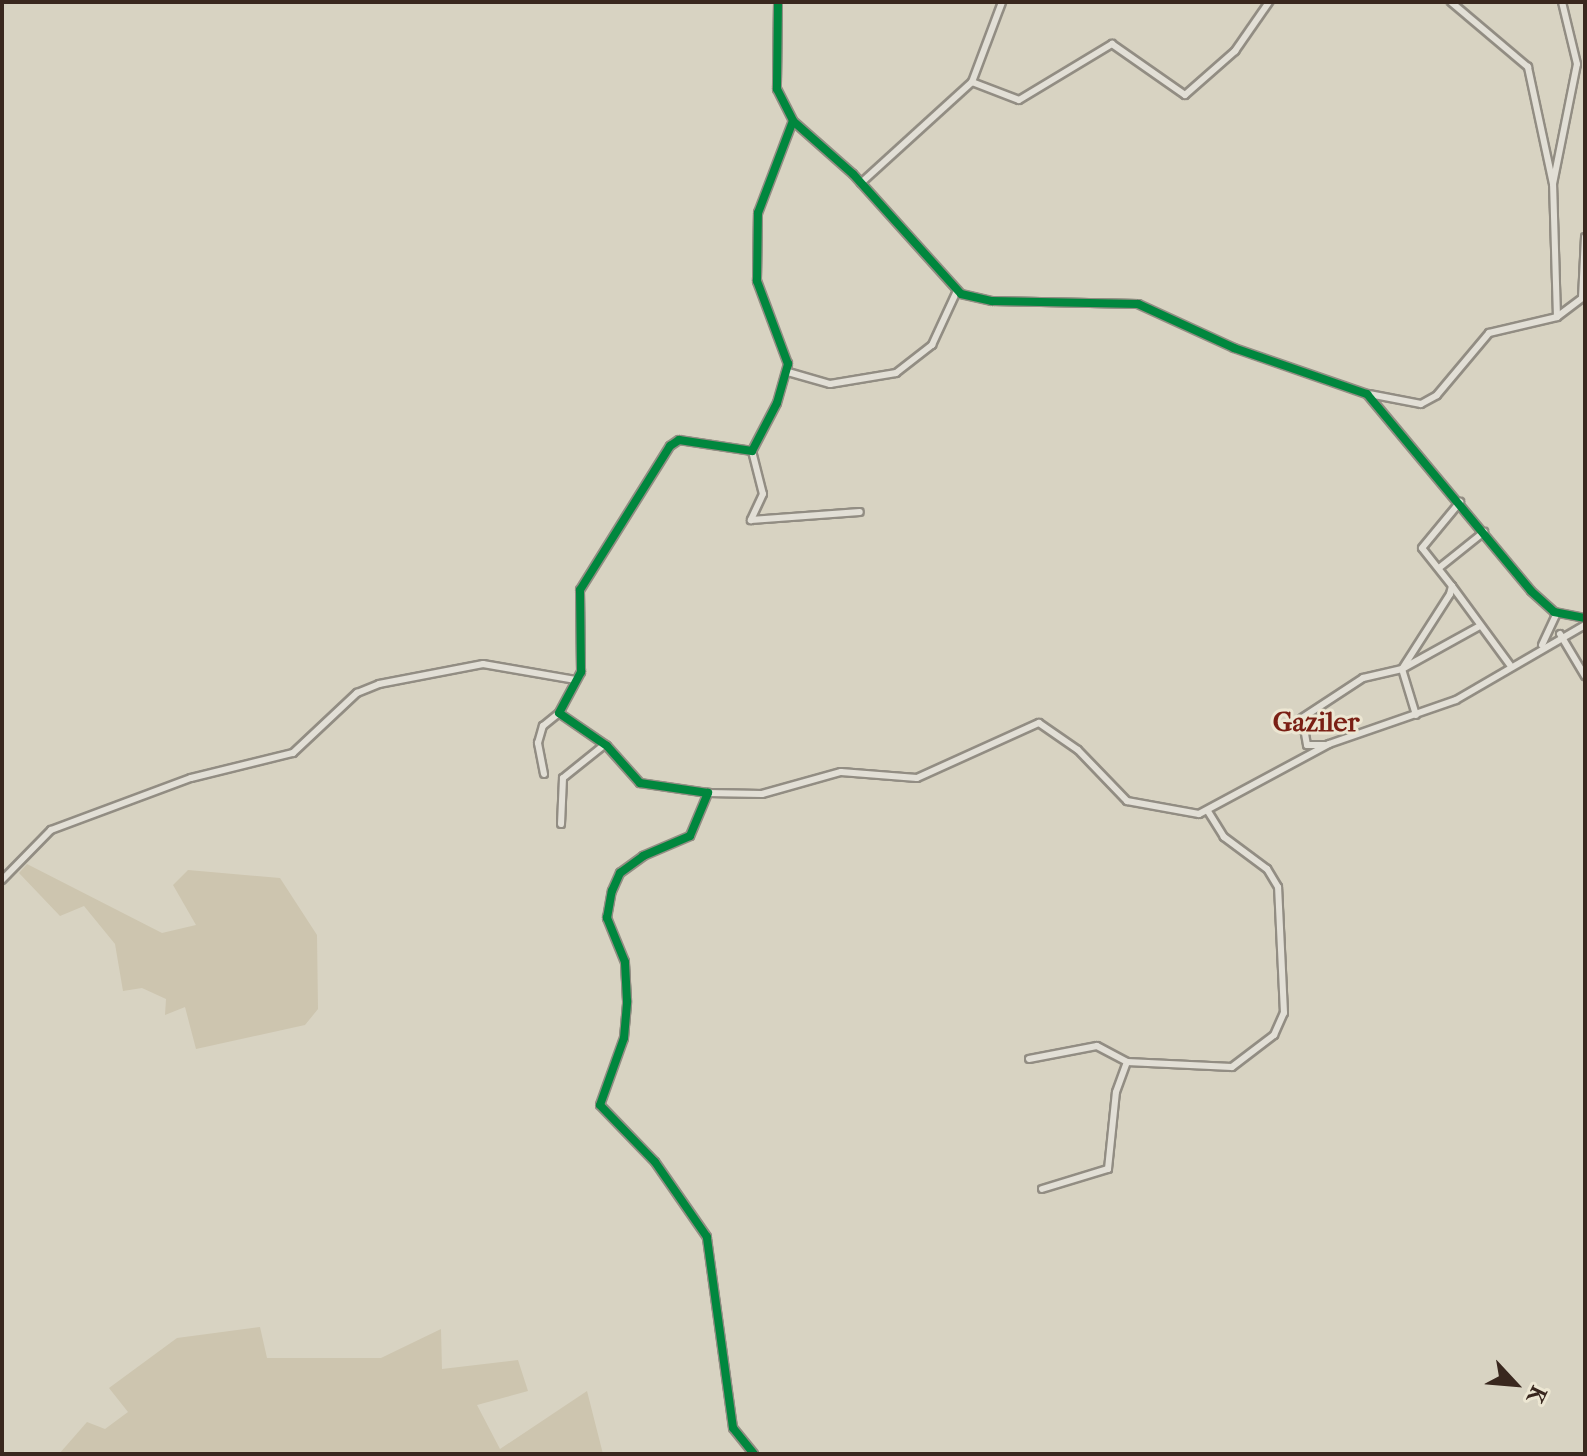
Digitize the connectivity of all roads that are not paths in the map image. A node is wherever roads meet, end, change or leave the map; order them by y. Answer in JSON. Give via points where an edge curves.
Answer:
{"nodes":[{"id":1,"x":778,"y":2,"type":"edge"},
{"id":2,"x":1002,"y":2,"type":"edge"},
{"id":3,"x":1269,"y":2,"type":"edge"},
{"id":4,"x":1451,"y":2,"type":"edge"},
{"id":5,"x":1562,"y":2,"type":"edge"},
{"id":6,"x":972,"y":82,"type":"junction"},
{"id":7,"x":793,"y":121,"type":"junction"},
{"id":8,"x":861,"y":183,"type":"junction"},
{"id":9,"x":1553,"y":184,"type":"junction"},
{"id":10,"x":1585,"y":237,"type":"edge"},
{"id":11,"x":957,"y":291,"type":"junction"},
{"id":12,"x":1557,"y":317,"type":"junction"},
{"id":13,"x":788,"y":372,"type":"junction"},
{"id":14,"x":1367,"y":394,"type":"junction"},
{"id":15,"x":752,"y":451,"type":"junction"},
{"id":16,"x":1460,"y":502,"type":"junction"},
{"id":17,"x":860,"y":512,"type":"dead end"},
{"id":18,"x":1484,"y":532,"type":"junction"},
{"id":19,"x":1439,"y":568,"type":"junction"},
{"id":20,"x":1452,"y":586,"type":"junction"},
{"id":21,"x":1557,"y":613,"type":"junction"},
{"id":22,"x":1585,"y":618,"type":"edge"},
{"id":23,"x":1585,"y":625,"type":"edge"},
{"id":24,"x":1478,"y":627,"type":"junction"},
{"id":25,"x":1560,"y":634,"type":"junction"},
{"id":26,"x":1542,"y":645,"type":"junction"},
{"id":27,"x":1510,"y":665,"type":"junction"},
{"id":28,"x":1402,"y":669,"type":"junction"},
{"id":29,"x":1585,"y":676,"type":"edge"},
{"id":30,"x":576,"y":680,"type":"junction"},
{"id":31,"x":559,"y":713,"type":"junction"},
{"id":32,"x":1416,"y":715,"type":"junction"},
{"id":33,"x":1329,"y":744,"type":"junction"},
{"id":34,"x":604,"y":745,"type":"junction"},
{"id":35,"x":544,"y":774,"type":"dead end"},
{"id":36,"x":708,"y":793,"type":"junction"},
{"id":37,"x":1208,"y":811,"type":"junction"},
{"id":38,"x":561,"y":824,"type":"dead end"},
{"id":39,"x":2,"y":880,"type":"edge"},
{"id":40,"x":1029,"y":1059,"type":"dead end"},
{"id":41,"x":1127,"y":1062,"type":"junction"},
{"id":42,"x":1042,"y":1189,"type":"dead end"},
{"id":43,"x":754,"y":1454,"type":"edge"}],
"edges":[{"from":1,"to":7,"type":"street","via":[[777,89]]},
{"from":2,"to":6,"type":"street"},
{"from":3,"to":6,"type":"street","via":[[1235,51],[1185,95],[1112,44],[1019,100]]},
{"from":4,"to":9,"type":"street","via":[[1528,67]]},
{"from":5,"to":9,"type":"street","via":[[1577,64]]},
{"from":6,"to":8,"type":"street"},
{"from":7,"to":8,"type":"street"},
{"from":7,"to":13,"type":"street","via":[[758,213],[757,281]]},
{"from":8,"to":11,"type":"street"},
{"from":9,"to":12,"type":"street"},
{"from":10,"to":12,"type":"street","via":[[1582,298]]},
{"from":11,"to":13,"type":"street","via":[[932,345],[896,373],[830,384]]},
{"from":11,"to":14,"type":"street","via":[[992,301],[1138,304],[1234,348]]},
{"from":12,"to":14,"type":"street","via":[[1489,333],[1437,395],[1421,404]]},
{"from":13,"to":15,"type":"street"},
{"from":14,"to":16,"type":"street"},
{"from":15,"to":17,"type":"street","via":[[763,494],[751,520]]},
{"from":15,"to":30,"type":"street","via":[[679,440],[670,446],[580,590]]},
{"from":16,"to":18,"type":"street"},
{"from":16,"to":19,"type":"street","via":[[1422,548]]},
{"from":18,"to":19,"type":"street"},
{"from":18,"to":21,"type":"street"},
{"from":19,"to":20,"type":"street"},
{"from":20,"to":24,"type":"street"},
{"from":20,"to":28,"type":"street"},
{"from":21,"to":22,"type":"street"},
{"from":21,"to":26,"type":"street"},
{"from":23,"to":25,"type":"street"},
{"from":24,"to":27,"type":"street"},
{"from":24,"to":28,"type":"street"},
{"from":25,"to":26,"type":"street"},
{"from":25,"to":29,"type":"street"},
{"from":26,"to":27,"type":"street"},
{"from":27,"to":32,"type":"street"},
{"from":28,"to":32,"type":"street"},
{"from":28,"to":33,"type":"street","via":[[1363,678],[1308,711],[1300,737],[1307,745]]},
{"from":30,"to":31,"type":"street"},
{"from":30,"to":39,"type":"street","via":[[483,664],[379,684],[357,693],[293,753],[191,778],[51,830]]},
{"from":31,"to":34,"type":"street"},
{"from":31,"to":35,"type":"street","via":[[543,726],[538,743]]},
{"from":32,"to":33,"type":"street"},
{"from":33,"to":37,"type":"street"},
{"from":34,"to":36,"type":"street","via":[[640,783]]},
{"from":34,"to":38,"type":"street","via":[[563,778]]},
{"from":36,"to":37,"type":"street","via":[[762,794],[841,772],[917,778],[1039,723],[1078,750],[1127,801]]},
{"from":36,"to":43,"type":"street","via":[[690,836],[643,856],[620,873],[612,891],[607,918],[625,962],[627,1001],[624,1038],[600,1105],[655,1162],[707,1237],[733,1428]]},
{"from":37,"to":41,"type":"street","via":[[1224,837],[1267,869],[1278,887],[1284,1013],[1274,1035],[1232,1067]]},
{"from":40,"to":41,"type":"street","via":[[1097,1046]]},
{"from":41,"to":42,"type":"street","via":[[1116,1092],[1108,1169]]}]}
